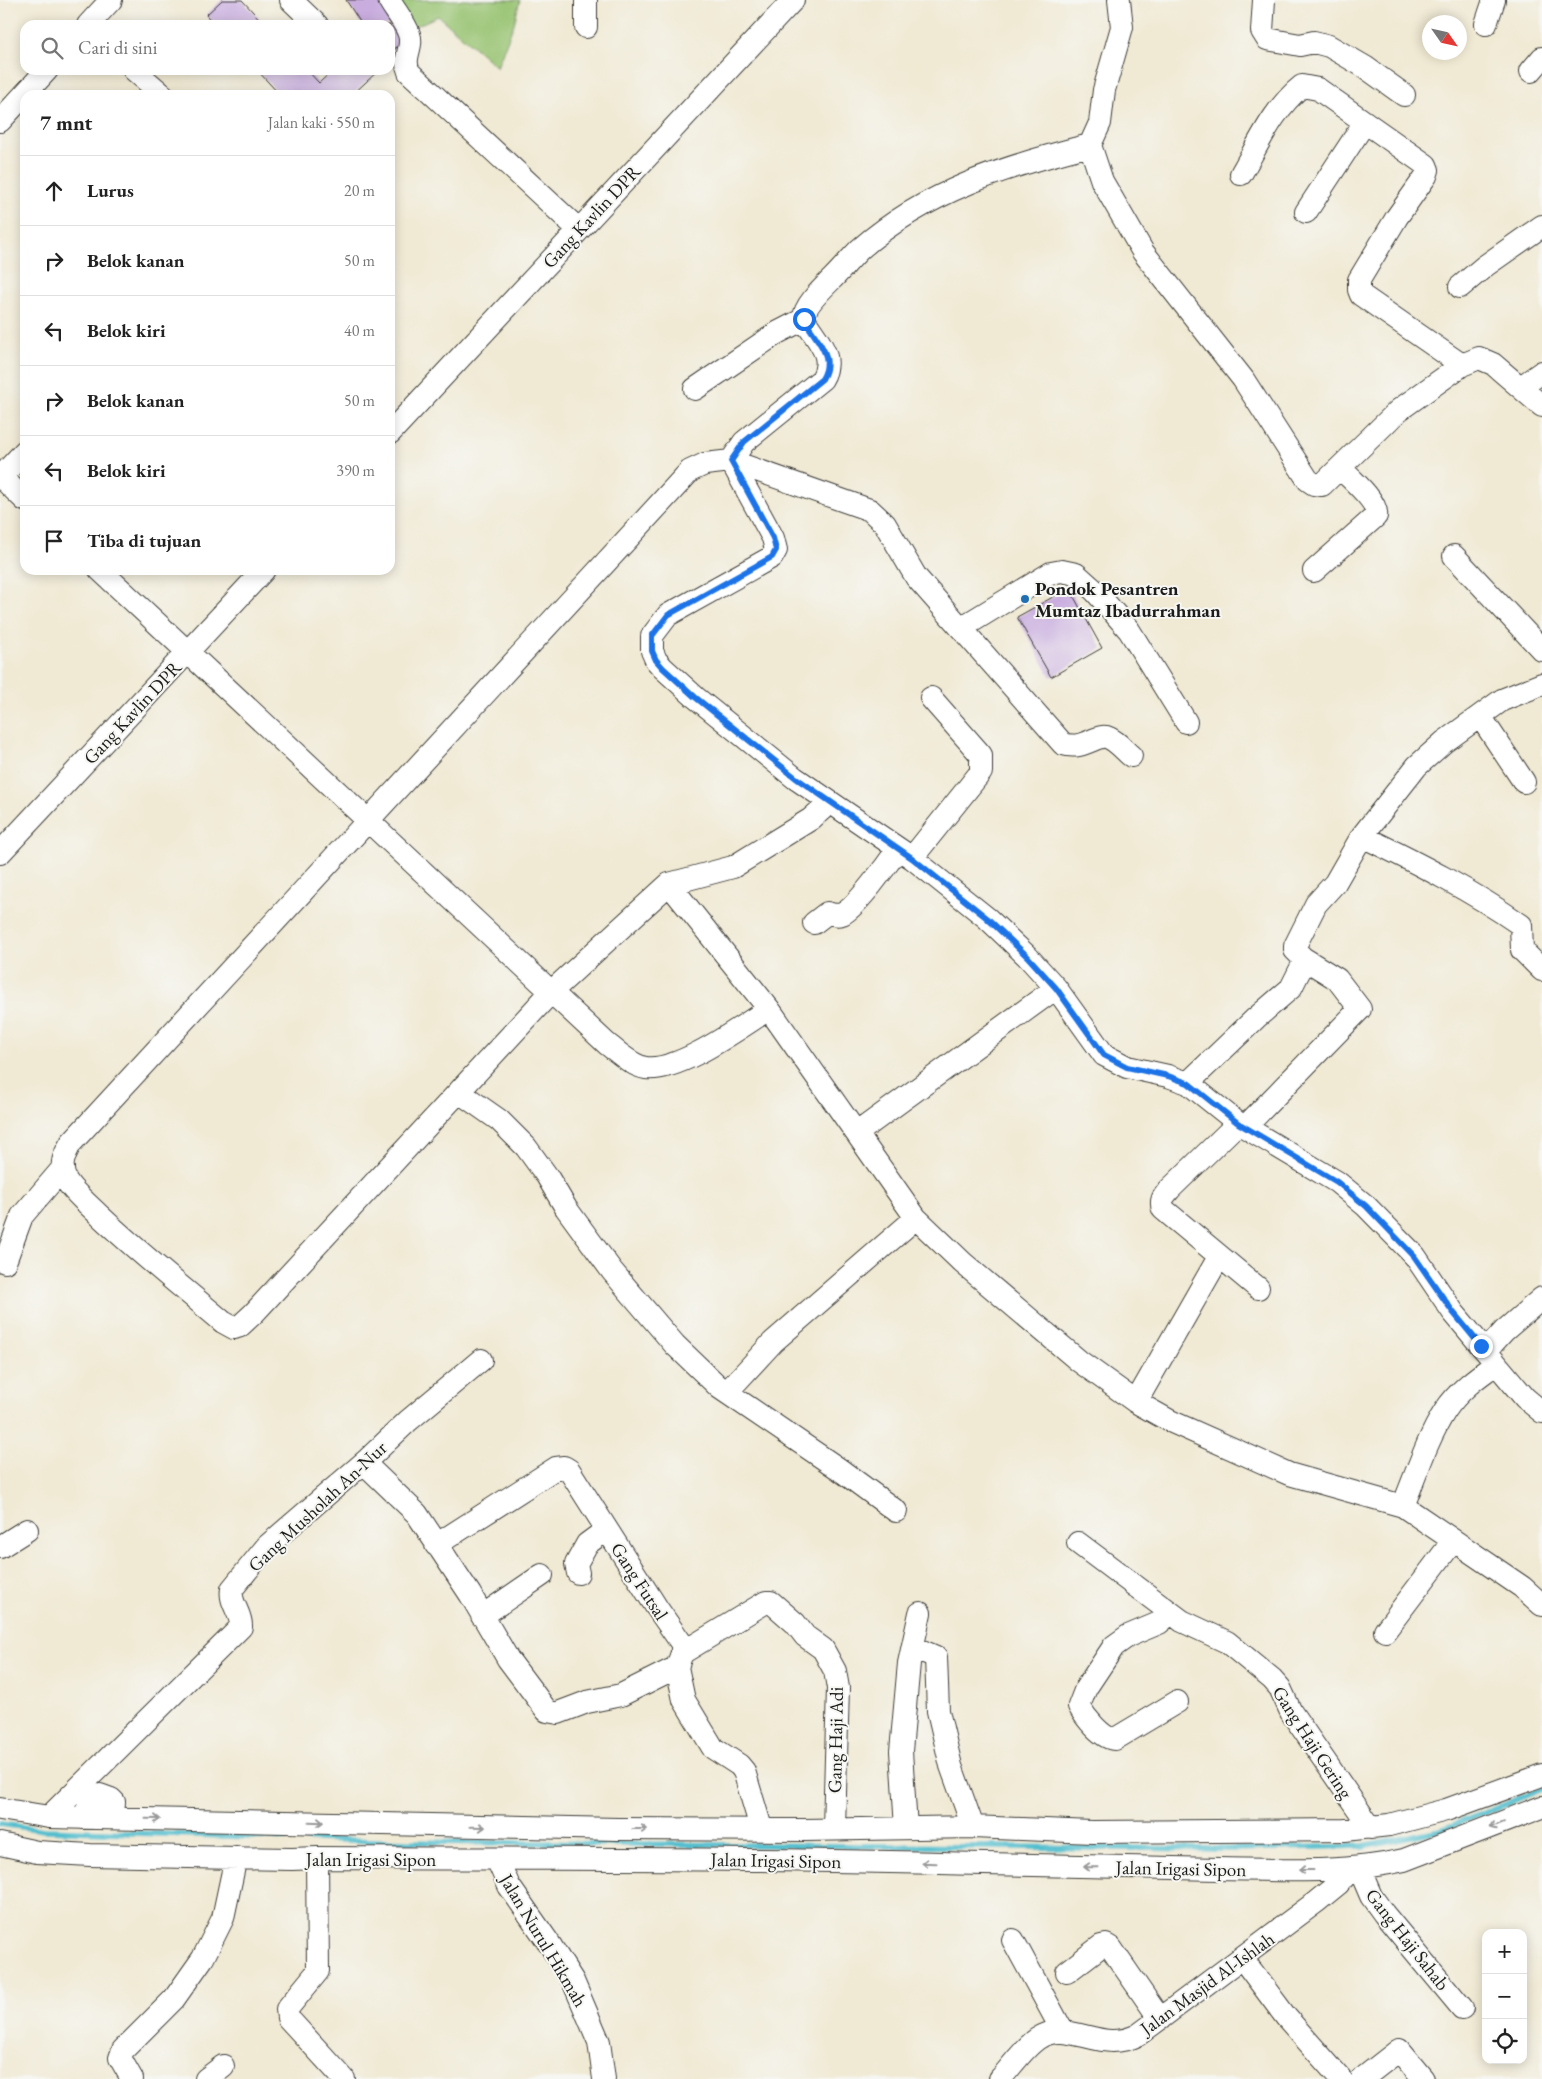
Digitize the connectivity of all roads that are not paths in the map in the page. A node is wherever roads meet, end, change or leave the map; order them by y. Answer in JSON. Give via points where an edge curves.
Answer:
{"nodes":[{"id":1,"x":111,"y":0,"type":"edge"},
{"id":2,"x":291,"y":0,"type":"edge"},
{"id":3,"x":389,"y":0,"type":"edge"},
{"id":4,"x":586,"y":0,"type":"edge"},
{"id":5,"x":793,"y":0,"type":"edge"},
{"id":6,"x":1119,"y":0,"type":"edge"},
{"id":7,"x":1264,"y":0,"type":"edge"},
{"id":8,"x":1494,"y":0,"type":"edge"},
{"id":9,"x":93,"y":20,"type":"edge"},
{"id":10,"x":312,"y":20,"type":"edge"},
{"id":11,"x":1486,"y":24,"type":"dead end"},
{"id":12,"x":586,"y":27,"type":"dead end"},
{"id":13,"x":42,"y":75,"type":"edge"},
{"id":14,"x":140,"y":75,"type":"edge"},
{"id":15,"x":29,"y":90,"type":"edge"},
{"id":16,"x":156,"y":90,"type":"edge"},
{"id":17,"x":1404,"y":95,"type":"dead end"},
{"id":18,"x":20,"y":99,"type":"edge"},
{"id":19,"x":0,"y":121,"type":"edge"},
{"id":20,"x":1365,"y":122,"type":"junction"},
{"id":21,"x":1090,"y":145,"type":"junction"},
{"id":22,"x":1241,"y":174,"type":"dead end"},
{"id":23,"x":1306,"y":212,"type":"dead end"},
{"id":24,"x":1542,"y":226,"type":"edge"},
{"id":25,"x":578,"y":229,"type":"junction"},
{"id":26,"x":1460,"y":287,"type":"dead end"},
{"id":27,"x":804,"y":319,"type":"junction"},
{"id":28,"x":1462,"y":365,"type":"junction"},
{"id":29,"x":1542,"y":372,"type":"edge"},
{"id":30,"x":1521,"y":387,"type":"junction"},
{"id":31,"x":695,"y":389,"type":"dead end"},
{"id":32,"x":1542,"y":406,"type":"edge"},
{"id":33,"x":395,"y":428,"type":"edge"},
{"id":34,"x":20,"y":456,"type":"edge"},
{"id":35,"x":731,"y":461,"type":"junction"},
{"id":36,"x":1340,"y":468,"type":"junction"},
{"id":37,"x":0,"y":477,"type":"edge"},
{"id":38,"x":20,"y":495,"type":"edge"},
{"id":39,"x":1454,"y":556,"type":"dead end"},
{"id":40,"x":1314,"y":571,"type":"dead end"},
{"id":41,"x":105,"y":575,"type":"edge"},
{"id":42,"x":259,"y":575,"type":"edge"},
{"id":43,"x":961,"y":628,"type":"junction"},
{"id":44,"x":1542,"y":650,"type":"edge"},
{"id":45,"x":188,"y":653,"type":"junction"},
{"id":46,"x":1542,"y":684,"type":"edge"},
{"id":47,"x":931,"y":698,"type":"dead end"},
{"id":48,"x":1480,"y":716,"type":"junction"},
{"id":49,"x":1186,"y":722,"type":"dead end"},
{"id":50,"x":1131,"y":756,"type":"dead end"},
{"id":51,"x":1524,"y":782,"type":"dead end"},
{"id":52,"x":830,"y":802,"type":"junction"},
{"id":53,"x":369,"y":821,"type":"junction"},
{"id":54,"x":1362,"y":836,"type":"junction"},
{"id":55,"x":0,"y":853,"type":"edge"},
{"id":56,"x":905,"y":854,"type":"junction"},
{"id":57,"x":669,"y":884,"type":"junction"},
{"id":58,"x":814,"y":923,"type":"dead end"},
{"id":59,"x":1304,"y":958,"type":"junction"},
{"id":60,"x":1542,"y":970,"type":"edge"},
{"id":61,"x":1056,"y":988,"type":"junction"},
{"id":62,"x":552,"y":991,"type":"junction"},
{"id":63,"x":769,"y":1009,"type":"junction"},
{"id":64,"x":1188,"y":1083,"type":"junction"},
{"id":65,"x":459,"y":1092,"type":"junction"},
{"id":66,"x":1241,"y":1125,"type":"junction"},
{"id":67,"x":857,"y":1133,"type":"junction"},
{"id":68,"x":62,"y":1168,"type":"junction"},
{"id":69,"x":916,"y":1218,"type":"junction"},
{"id":70,"x":1219,"y":1257,"type":"junction"},
{"id":71,"x":5,"y":1262,"type":"dead end"},
{"id":72,"x":1258,"y":1288,"type":"dead end"},
{"id":73,"x":1542,"y":1298,"type":"edge"},
{"id":74,"x":1491,"y":1357,"type":"junction"},
{"id":75,"x":481,"y":1360,"type":"dead end"},
{"id":76,"x":727,"y":1392,"type":"junction"},
{"id":77,"x":1136,"y":1402,"type":"junction"},
{"id":78,"x":1542,"y":1412,"type":"edge"},
{"id":79,"x":364,"y":1463,"type":"junction"},
{"id":80,"x":1403,"y":1506,"type":"junction"},
{"id":81,"x":896,"y":1511,"type":"dead end"},
{"id":82,"x":27,"y":1530,"type":"dead end"},
{"id":83,"x":606,"y":1530,"type":"junction"},
{"id":84,"x":1078,"y":1542,"type":"dead end"},
{"id":85,"x":1453,"y":1542,"type":"junction"},
{"id":86,"x":436,"y":1545,"type":"junction"},
{"id":87,"x":0,"y":1547,"type":"edge"},
{"id":88,"x":578,"y":1574,"type":"dead end"},
{"id":89,"x":542,"y":1575,"type":"dead end"},
{"id":90,"x":1542,"y":1606,"type":"edge"},
{"id":91,"x":920,"y":1613,"type":"dead end"},
{"id":92,"x":1171,"y":1613,"type":"junction"},
{"id":93,"x":482,"y":1616,"type":"junction"},
{"id":94,"x":1385,"y":1631,"type":"dead end"},
{"id":95,"x":913,"y":1647,"type":"junction"},
{"id":96,"x":679,"y":1660,"type":"junction"},
{"id":97,"x":1177,"y":1702,"type":"dead end"},
{"id":98,"x":1542,"y":1776,"type":"edge"},
{"id":99,"x":1542,"y":1807,"type":"edge"},
{"id":100,"x":0,"y":1809,"type":"edge"},
{"id":101,"x":49,"y":1817,"type":"junction"},
{"id":102,"x":973,"y":1827,"type":"junction"},
{"id":103,"x":761,"y":1828,"type":"junction"},
{"id":104,"x":834,"y":1828,"type":"junction"},
{"id":105,"x":906,"y":1828,"type":"junction"},
{"id":106,"x":1392,"y":1840,"type":"junction"},
{"id":107,"x":0,"y":1844,"type":"edge"},
{"id":108,"x":236,"y":1857,"type":"junction"},
{"id":109,"x":317,"y":1858,"type":"junction"},
{"id":110,"x":497,"y":1859,"type":"junction"},
{"id":111,"x":1355,"y":1868,"type":"junction"},
{"id":112,"x":1013,"y":1940,"type":"dead end"},
{"id":113,"x":1242,"y":1958,"type":"junction"},
{"id":114,"x":1067,"y":1972,"type":"dead end"},
{"id":115,"x":1462,"y":2008,"type":"dead end"},
{"id":116,"x":1160,"y":2019,"type":"junction"},
{"id":117,"x":1063,"y":2032,"type":"junction"},
{"id":118,"x":599,"y":2076,"type":"edge"},
{"id":119,"x":132,"y":2079,"type":"edge"},
{"id":120,"x":344,"y":2079,"type":"edge"},
{"id":121,"x":1000,"y":2079,"type":"edge"},
{"id":122,"x":1341,"y":2079,"type":"edge"},
{"id":123,"x":1362,"y":2079,"type":"edge"},
{"id":124,"x":1423,"y":2079,"type":"edge"}],
"edges":[{"from":1,"to":9,"type":"street"},
{"from":2,"to":10,"type":"street"},
{"from":3,"to":25,"type":"street","via":[[409,34],[406,64],[409,72]]},
{"from":4,"to":12,"type":"street"},
{"from":5,"to":25,"type":"street","name":"Gang Kavlin DPR"},
{"from":6,"to":21,"type":"street","via":[[1122,27],[1104,90],[1100,123]]},
{"from":7,"to":17,"type":"street","via":[[1262,31],[1267,39],[1329,46]]},
{"from":8,"to":11,"type":"street"},
{"from":13,"to":15,"type":"street"},
{"from":14,"to":16,"type":"street"},
{"from":18,"to":19,"type":"street"},
{"from":20,"to":22,"type":"street","via":[[1318,89],[1302,86],[1276,113]]},
{"from":20,"to":23,"type":"street"},
{"from":20,"to":28,"type":"street","via":[[1426,165],[1428,170],[1359,280],[1358,290]]},
{"from":21,"to":27,"type":"street","via":[[1028,160],[943,193],[916,209],[860,249],[819,292]]},
{"from":21,"to":36,"type":"street","via":[[1102,181],[1143,252],[1243,379],[1308,480],[1322,485]]},
{"from":24,"to":26,"type":"street"},
{"from":25,"to":33,"type":"street","name":"Gang Kavlin DPR"},
{"from":27,"to":31,"type":"street","via":[[777,333]]},
{"from":27,"to":35,"type":"street","via":[[828,358],[827,370],[822,379],[744,442]]},
{"from":28,"to":30,"type":"street","via":[[1479,358],[1493,364]]},
{"from":28,"to":36,"type":"street","via":[[1399,410]]},
{"from":29,"to":30,"type":"street"},
{"from":30,"to":32,"type":"street"},
{"from":34,"to":37,"type":"street"},
{"from":35,"to":43,"type":"street","via":[[870,510],[886,524],[916,577]]},
{"from":35,"to":52,"type":"street","via":[[773,538],[776,550],[772,557],[668,615],[652,636],[652,651],[663,668],[695,697]]},
{"from":35,"to":53,"type":"street","via":[[705,464],[690,471]]},
{"from":36,"to":40,"type":"street","via":[[1373,503],[1377,513]]},
{"from":37,"to":38,"type":"street"},
{"from":39,"to":44,"type":"street"},
{"from":41,"to":45,"type":"street"},
{"from":42,"to":45,"type":"street","name":"Gang Kavlin DPR"},
{"from":43,"to":49,"type":"street","via":[[1051,573],[1076,574],[1129,630]]},
{"from":43,"to":50,"type":"street","via":[[1063,744],[1081,746],[1102,736],[1108,737]]},
{"from":45,"to":53,"type":"street"},
{"from":45,"to":55,"type":"street","name":"Gang Kavlin DPR"},
{"from":46,"to":48,"type":"street","via":[[1502,700]]},
{"from":47,"to":56,"type":"street","via":[[983,761],[981,772],[971,787]]},
{"from":48,"to":51,"type":"street"},
{"from":48,"to":54,"type":"street","via":[[1416,766]]},
{"from":52,"to":56,"type":"street"},
{"from":52,"to":57,"type":"street","via":[[811,819],[733,867]]},
{"from":53,"to":62,"type":"street"},
{"from":53,"to":68,"type":"street","via":[[71,1143]]},
{"from":54,"to":59,"type":"street","via":[[1336,883],[1316,904],[1295,946]]},
{"from":54,"to":60,"type":"street","via":[[1482,898],[1521,925],[1522,950]]},
{"from":56,"to":58,"type":"street","via":[[846,912],[840,915],[827,913]]},
{"from":56,"to":61,"type":"street","via":[[987,918]]},
{"from":57,"to":62,"type":"street"},
{"from":57,"to":63,"type":"street"},
{"from":59,"to":64,"type":"street","via":[[1291,988]]},
{"from":59,"to":66,"type":"street","via":[[1337,979],[1360,1009]]},
{"from":61,"to":64,"type":"street","via":[[1104,1055],[1127,1067]]},
{"from":61,"to":67,"type":"street"},
{"from":62,"to":63,"type":"street","via":[[608,1044],[645,1068],[686,1059]]},
{"from":62,"to":65,"type":"street"},
{"from":63,"to":67,"type":"street"},
{"from":64,"to":66,"type":"street"},
{"from":65,"to":68,"type":"street","via":[[254,1313],[234,1328],[126,1241],[66,1180]]},
{"from":65,"to":76,"type":"street","via":[[499,1120],[526,1147],[612,1271],[676,1345]]},
{"from":66,"to":70,"type":"street","via":[[1170,1189],[1161,1202],[1163,1209]]},
{"from":66,"to":74,"type":"street","via":[[1337,1182],[1366,1206],[1414,1256],[1453,1312]]},
{"from":67,"to":69,"type":"street"},
{"from":68,"to":71,"type":"street","via":[[22,1216]]},
{"from":69,"to":76,"type":"street","via":[[773,1342]]},
{"from":69,"to":77,"type":"street","via":[[963,1263],[1079,1361]]},
{"from":70,"to":72,"type":"street"},
{"from":70,"to":77,"type":"street"},
{"from":73,"to":74,"type":"street","via":[[1504,1331]]},
{"from":74,"to":78,"type":"street","via":[[1525,1398]]},
{"from":74,"to":80,"type":"street","via":[[1445,1410]]},
{"from":75,"to":79,"type":"street","name":"Gang Musholah An-Nur"},
{"from":76,"to":81,"type":"street"},
{"from":77,"to":80,"type":"street","via":[[1170,1421],[1289,1474]]},
{"from":79,"to":86,"type":"street","via":[[417,1514]]},
{"from":79,"to":101,"type":"street","name":"Gang Musholah An-Nur","via":[[267,1546],[236,1582],[231,1596],[241,1616],[237,1632]]},
{"from":80,"to":85,"type":"street"},
{"from":82,"to":87,"type":"street"},
{"from":83,"to":86,"type":"street","name":"Gang Futsal","via":[[564,1467],[556,1468]]},
{"from":83,"to":88,"type":"street","via":[[588,1544],[576,1564]]},
{"from":83,"to":96,"type":"street","name":"Gang Futsal","via":[[682,1644]]},
{"from":84,"to":92,"type":"street","name":"Gang Haji Gering"},
{"from":85,"to":90,"type":"street","via":[[1522,1587]]},
{"from":85,"to":94,"type":"street"},
{"from":86,"to":93,"type":"street"},
{"from":89,"to":93,"type":"street"},
{"from":91,"to":95,"type":"street"},
{"from":92,"to":97,"type":"street","via":[[1159,1623],[1128,1636],[1114,1646],[1086,1688],[1079,1706],[1107,1737],[1115,1739]]},
{"from":92,"to":106,"type":"street","name":"Gang Haji Gering","via":[[1227,1642],[1280,1688],[1291,1712]]},
{"from":93,"to":96,"type":"street","via":[[508,1659],[548,1711],[558,1714],[586,1702],[621,1695]]},
{"from":95,"to":102,"type":"street","via":[[936,1657],[938,1711],[951,1766]]},
{"from":95,"to":105,"type":"street","via":[[901,1751]]},
{"from":96,"to":103,"type":"street","name":"Gang Futsal","via":[[684,1700],[713,1748],[744,1771]]},
{"from":96,"to":104,"type":"street","name":"Gang Haji Adi","via":[[766,1602],[771,1602],[823,1649],[838,1688]]},
{"from":98,"to":106,"type":"street","name":"Jalan Irigasi Sipon","via":[[1446,1810]]},
{"from":99,"to":106,"type":"street","name":"Jalan Irigasi Sipon","one_way":true},
{"from":100,"to":101,"type":"street","name":"Jalan Irigasi Sipon"},
{"from":101,"to":103,"type":"street","name":"Jalan Irigasi Sipon","one_way":true,"via":[[599,1829]]},
{"from":102,"to":105,"type":"street","name":"Jalan Irigasi Sipon"},
{"from":102,"to":106,"type":"street","name":"Jalan Irigasi Sipon","via":[[1092,1832],[1242,1832]]},
{"from":103,"to":104,"type":"street","name":"Jalan Irigasi Sipon"},
{"from":104,"to":105,"type":"street","name":"Jalan Irigasi Sipon"},
{"from":106,"to":111,"type":"street","name":"Jalan Irigasi Sipon"},
{"from":107,"to":108,"type":"street","name":"Jalan Irigasi Sipon","via":[[37,1852],[90,1855]]},
{"from":108,"to":109,"type":"street","name":"Jalan Irigasi Sipon"},
{"from":108,"to":119,"type":"street","via":[[223,1918],[203,1958],[174,1998],[123,2050],[120,2058]]},
{"from":109,"to":110,"type":"street","name":"Jalan Irigasi Sipon"},
{"from":109,"to":120,"type":"street","via":[[318,1971],[287,2009],[288,2018]]},
{"from":111,"to":110,"type":"street","name":"Jalan Irigasi Sipon","one_way":true,"via":[[1297,1870],[821,1860]]},
{"from":110,"to":118,"type":"street","name":"Jalan Nurul Hikmah","via":[[509,1886],[573,1982],[599,2042]]},
{"from":111,"to":113,"type":"street","name":"Jalan Masjid Al-Ishlah"},
{"from":111,"to":115,"type":"street","name":"Gang Haji Sahab","via":[[1376,1902]]},
{"from":112,"to":117,"type":"street"},
{"from":113,"to":116,"type":"street","name":"Jalan Masjid Al-Ishlah"},
{"from":113,"to":122,"type":"street","via":[[1286,2016]]},
{"from":114,"to":116,"type":"street","via":[[1106,1945]]},
{"from":116,"to":117,"type":"street","name":"Jalan Masjid Al-Ishlah","via":[[1126,2040],[1111,2041]]},
{"from":117,"to":121,"type":"street","name":"Jalan Masjid Al-Ishlah","via":[[1038,2038]]},
{"from":123,"to":124,"type":"street","via":[[1399,2050]]}]}
